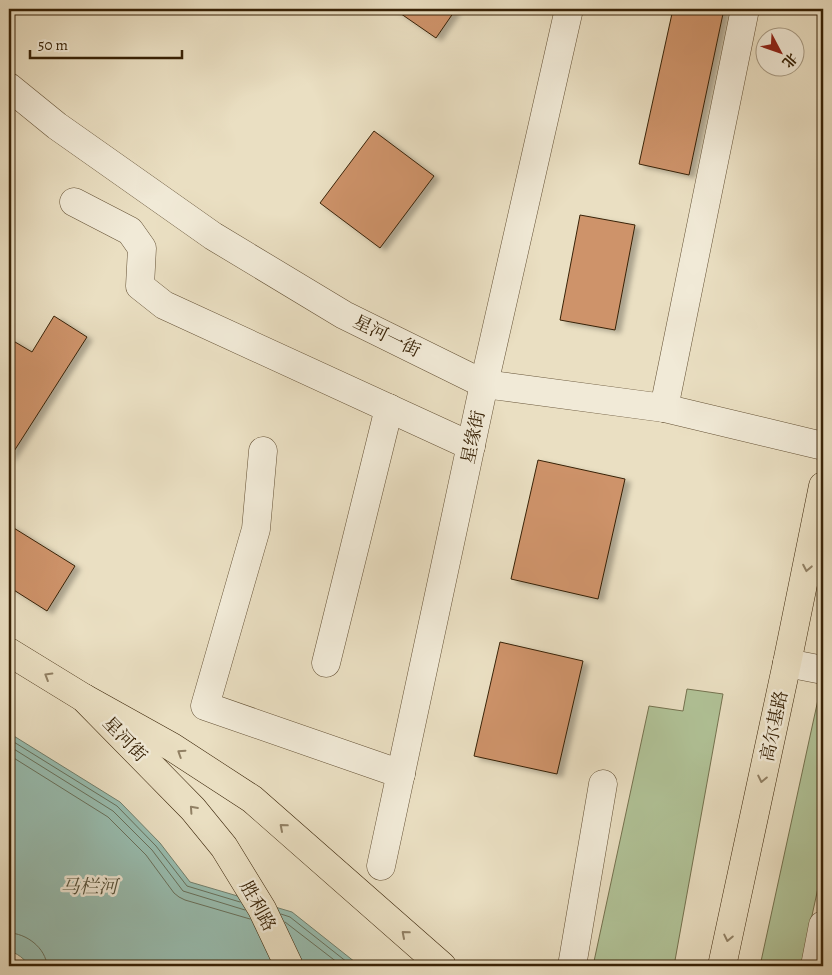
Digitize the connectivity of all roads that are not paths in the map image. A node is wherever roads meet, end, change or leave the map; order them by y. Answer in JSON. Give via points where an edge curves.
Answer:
{"nodes":[{"id":1,"x":569,"y":9,"type":"edge"},
{"id":2,"x":745,"y":9,"type":"edge"},
{"id":3,"x":9,"y":87,"type":"edge"},
{"id":4,"x":74,"y":202,"type":"dead end"},
{"id":5,"x":484,"y":384,"type":"junction"},
{"id":6,"x":389,"y":408,"type":"junction"},
{"id":7,"x":664,"y":408,"type":"junction"},
{"id":8,"x":471,"y":446,"type":"junction"},
{"id":9,"x":823,"y":446,"type":"edge"},
{"id":10,"x":263,"y":451,"type":"dead end"},
{"id":11,"x":823,"y":486,"type":"edge"},
{"id":12,"x":9,"y":652,"type":"edge"},
{"id":13,"x":326,"y":662,"type":"dead end"},
{"id":14,"x":787,"y":663,"type":"junction"},
{"id":15,"x":823,"y":670,"type":"edge"},
{"id":16,"x":84,"y":698,"type":"junction"},
{"id":17,"x":401,"y":774,"type":"junction"},
{"id":18,"x":603,"y":784,"type":"dead end"},
{"id":19,"x":224,"y":847,"type":"joint"},
{"id":20,"x":381,"y":866,"type":"dead end"},
{"id":21,"x":823,"y":925,"type":"edge"},
{"id":22,"x":289,"y":966,"type":"edge"},
{"id":23,"x":442,"y":966,"type":"edge"},
{"id":24,"x":572,"y":966,"type":"edge"},
{"id":25,"x":722,"y":966,"type":"edge"},
{"id":26,"x":815,"y":966,"type":"edge"}],
"edges":[{"from":1,"to":5,"type":"street","name":"星缘街"},
{"from":2,"to":7,"type":"street"},
{"from":3,"to":5,"type":"street","name":"星河一街","via":[[57,126],[213,236],[344,316]]},
{"from":4,"to":6,"type":"street","via":[[130,231],[142,248],[140,286],[164,305]]},
{"from":5,"to":7,"type":"street","name":"星河一街"},
{"from":5,"to":8,"type":"street","name":"星缘街"},
{"from":6,"to":8,"type":"street"},
{"from":6,"to":13,"type":"street"},
{"from":7,"to":9,"type":"street","name":"星河一街"},
{"from":8,"to":17,"type":"street","name":"星缘街"},
{"from":10,"to":17,"type":"street","via":[[256,529],[205,706]]},
{"from":11,"to":14,"type":"main road","name":"高尔基路","one_way":true},
{"from":16,"to":12,"type":"main road","name":"星河街","one_way":true},
{"from":14,"to":15,"type":"street"},
{"from":14,"to":25,"type":"main road","name":"高尔基路","one_way":true},
{"from":19,"to":16,"type":"main road","name":"星河街","one_way":true,"via":[[193,809]]},
{"from":23,"to":16,"type":"main road","one_way":true,"via":[[252,799],[172,747]]},
{"from":17,"to":20,"type":"street","name":"星缘街"},
{"from":18,"to":24,"type":"street"},
{"from":19,"to":22,"type":"main road","name":"胜利路","via":[[262,909]]},
{"from":21,"to":26,"type":"street"}]}
